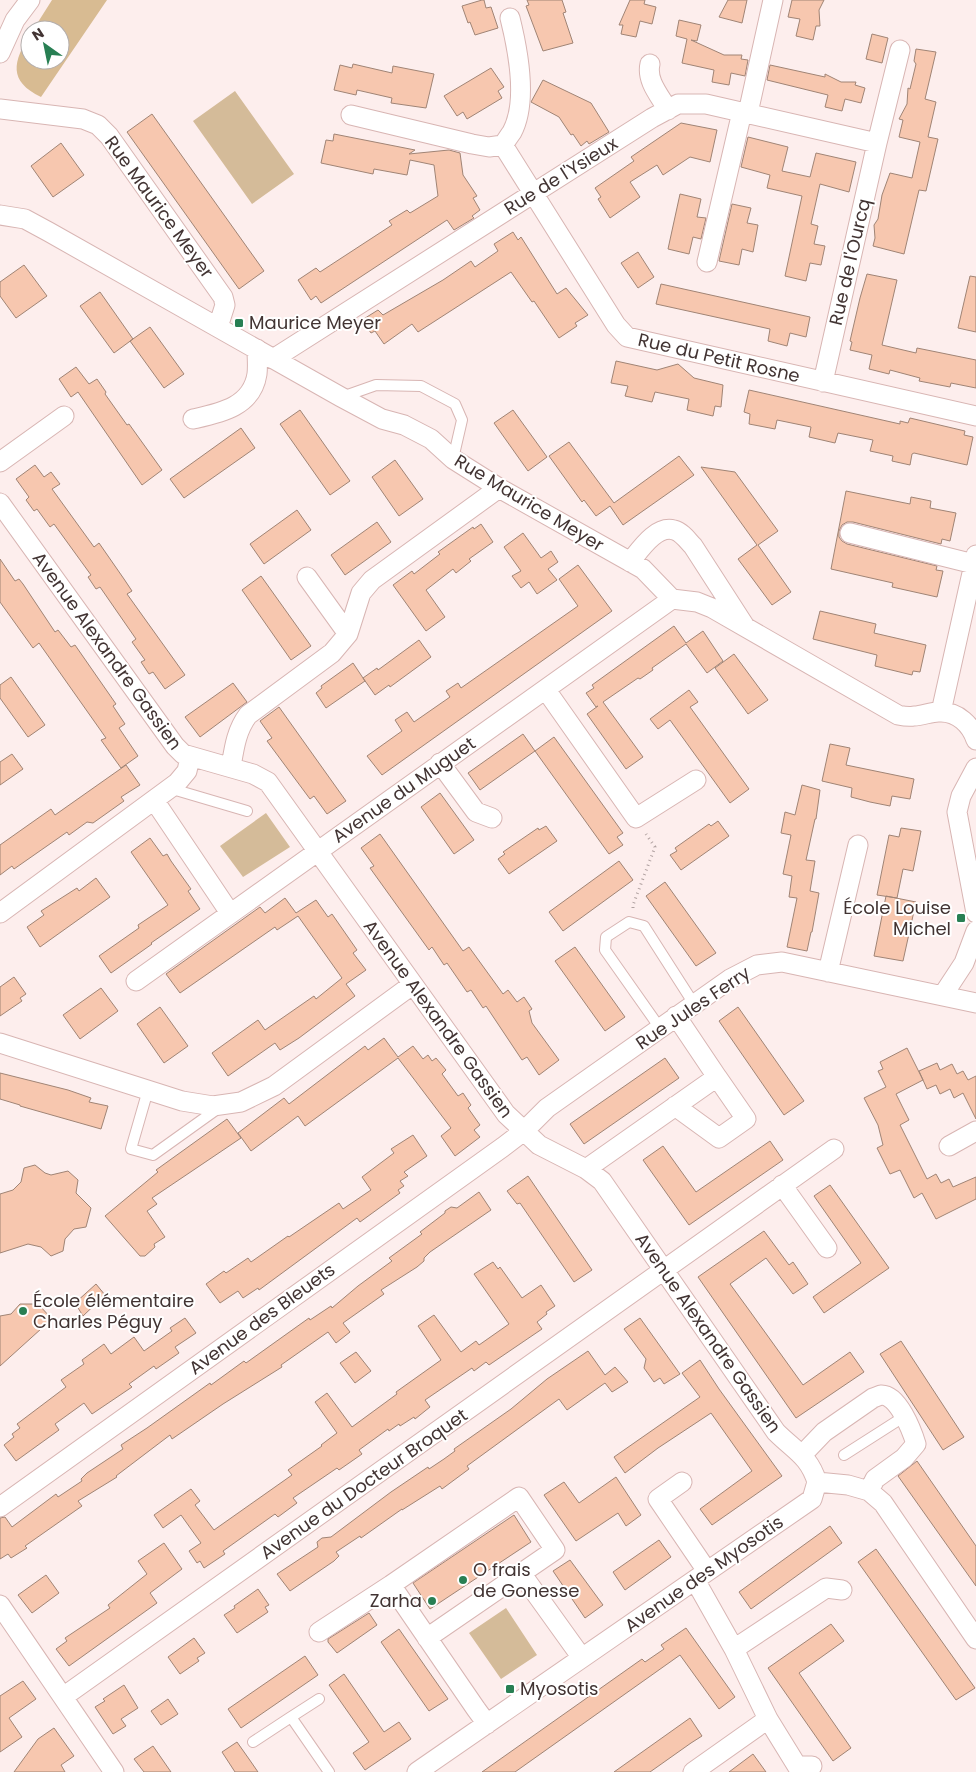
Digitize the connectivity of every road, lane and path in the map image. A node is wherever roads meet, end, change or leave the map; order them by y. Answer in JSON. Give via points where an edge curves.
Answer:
{"nodes":[{"id":1,"x":30,"y":0,"type":"edge"},
{"id":2,"x":773,"y":0,"type":"edge"},
{"id":3,"x":510,"y":18,"type":"dead end"},
{"id":4,"x":900,"y":50,"type":"dead end"},
{"id":5,"x":0,"y":53,"type":"edge"},
{"id":6,"x":650,"y":64,"type":"dead end"},
{"id":7,"x":0,"y":109,"type":"edge"},
{"id":8,"x":668,"y":110,"type":"junction"},
{"id":9,"x":745,"y":113,"type":"junction"},
{"id":10,"x":351,"y":114,"type":"dead end"},
{"id":11,"x":877,"y":143,"type":"junction"},
{"id":12,"x":503,"y":145,"type":"junction"},
{"id":13,"x":534,"y":193,"type":"junction"},
{"id":14,"x":0,"y":215,"type":"edge"},
{"id":15,"x":707,"y":262,"type":"dead end"},
{"id":16,"x":218,"y":327,"type":"junction"},
{"id":17,"x":257,"y":350,"type":"junction"},
{"id":18,"x":273,"y":359,"type":"junction"},
{"id":19,"x":823,"y":382,"type":"junction"},
{"id":20,"x":341,"y":397,"type":"junction"},
{"id":21,"x":64,"y":416,"type":"dead end"},
{"id":22,"x":976,"y":416,"type":"edge"},
{"id":23,"x":193,"y":419,"type":"dead end"},
{"id":24,"x":453,"y":459,"type":"junction"},
{"id":25,"x":0,"y":462,"type":"edge"},
{"id":26,"x":499,"y":488,"type":"junction"},
{"id":27,"x":0,"y":503,"type":"edge"},
{"id":28,"x":850,"y":533,"type":"dead end"},
{"id":29,"x":975,"y":559,"type":"edge"},
{"id":30,"x":630,"y":562,"type":"junction"},
{"id":31,"x":307,"y":576,"type":"dead end"},
{"id":32,"x":672,"y":599,"type":"junction"},
{"id":33,"x":745,"y":626,"type":"junction"},
{"id":34,"x":348,"y":634,"type":"junction"},
{"id":35,"x":546,"y":690,"type":"junction"},
{"id":36,"x":941,"y":712,"type":"junction"},
{"id":37,"x":976,"y":740,"type":"edge"},
{"id":38,"x":190,"y":757,"type":"junction"},
{"id":39,"x":440,"y":763,"type":"junction"},
{"id":40,"x":231,"y":768,"type":"junction"},
{"id":41,"x":976,"y":768,"type":"edge"},
{"id":42,"x":696,"y":780,"type":"dead end"},
{"id":43,"x":169,"y":788,"type":"junction"},
{"id":44,"x":154,"y":800,"type":"junction"},
{"id":45,"x":246,"y":811,"type":"dead end"},
{"id":46,"x":492,"y":818,"type":"dead end"},
{"id":47,"x":636,"y":818,"type":"junction"},
{"id":48,"x":858,"y":845,"type":"dead end"},
{"id":49,"x":317,"y":851,"type":"junction"},
{"id":50,"x":0,"y":913,"type":"edge"},
{"id":51,"x":230,"y":913,"type":"junction"},
{"id":52,"x":976,"y":913,"type":"edge"},
{"id":53,"x":634,"y":924,"type":"junction"},
{"id":54,"x":976,"y":931,"type":"edge"},
{"id":55,"x":828,"y":972,"type":"junction"},
{"id":56,"x":136,"y":981,"type":"dead end"},
{"id":57,"x":412,"y":985,"type":"junction"},
{"id":58,"x":943,"y":995,"type":"junction"},
{"id":59,"x":976,"y":1003,"type":"edge"},
{"id":60,"x":694,"y":1004,"type":"junction"},
{"id":61,"x":676,"y":1016,"type":"junction"},
{"id":62,"x":660,"y":1028,"type":"junction"},
{"id":63,"x":0,"y":1044,"type":"edge"},
{"id":64,"x":717,"y":1076,"type":"junction"},
{"id":65,"x":148,"y":1090,"type":"junction"},
{"id":66,"x":225,"y":1104,"type":"junction"},
{"id":67,"x":675,"y":1106,"type":"junction"},
{"id":68,"x":524,"y":1131,"type":"junction"},
{"id":69,"x":976,"y":1131,"type":"edge"},
{"id":70,"x":949,"y":1146,"type":"dead end"},
{"id":71,"x":834,"y":1149,"type":"dead end"},
{"id":72,"x":586,"y":1169,"type":"junction"},
{"id":73,"x":782,"y":1185,"type":"junction"},
{"id":74,"x":827,"y":1248,"type":"dead end"},
{"id":75,"x":664,"y":1270,"type":"junction"},
{"id":76,"x":905,"y":1416,"type":"junction"},
{"id":77,"x":802,"y":1454,"type":"junction"},
{"id":78,"x":844,"y":1455,"type":"dead end"},
{"id":79,"x":682,"y":1482,"type":"dead end"},
{"id":80,"x":817,"y":1482,"type":"junction"},
{"id":81,"x":869,"y":1491,"type":"junction"},
{"id":82,"x":0,"y":1507,"type":"edge"},
{"id":83,"x":521,"y":1574,"type":"junction"},
{"id":84,"x":701,"y":1576,"type":"junction"},
{"id":85,"x":391,"y":1585,"type":"junction"},
{"id":86,"x":842,"y":1590,"type":"dead end"},
{"id":87,"x":0,"y":1605,"type":"edge"},
{"id":88,"x":319,"y":1632,"type":"dead end"},
{"id":89,"x":427,"y":1638,"type":"junction"},
{"id":90,"x":976,"y":1639,"type":"edge"},
{"id":91,"x":734,"y":1649,"type":"junction"},
{"id":92,"x":582,"y":1658,"type":"junction"},
{"id":93,"x":64,"y":1697,"type":"junction"},
{"id":94,"x":319,"y":1699,"type":"dead end"},
{"id":95,"x":291,"y":1717,"type":"junction"},
{"id":96,"x":768,"y":1719,"type":"junction"},
{"id":97,"x":487,"y":1724,"type":"junction"},
{"id":98,"x":253,"y":1742,"type":"dead end"},
{"id":99,"x":812,"y":1766,"type":"dead end"},
{"id":100,"x":114,"y":1772,"type":"edge"},
{"id":101,"x":329,"y":1772,"type":"edge"},
{"id":102,"x":417,"y":1772,"type":"edge"},
{"id":103,"x":692,"y":1772,"type":"edge"}],
"edges":[{"from":1,"to":5,"type":"street"},
{"from":2,"to":9,"type":"street"},
{"from":3,"to":12,"type":"street","via":[[518,57],[520,98],[513,131]]},
{"from":4,"to":11,"type":"street","name":"Rue de l'Ourcq"},
{"from":6,"to":8,"type":"street","via":[[651,80]]},
{"from":7,"to":16,"type":"street","name":"Rue Maurice Meyer","via":[[83,119],[98,125],[223,297],[225,305]]},
{"from":8,"to":9,"type":"street","name":"Rue de l'Ysieux","via":[[678,104],[706,104]]},
{"from":8,"to":13,"type":"street","name":"Rue de l'Ysieux"},
{"from":9,"to":11,"type":"street","name":"Rue de l'Ysieux"},
{"from":9,"to":15,"type":"street"},
{"from":10,"to":12,"type":"street","via":[[472,144]]},
{"from":11,"to":19,"type":"street","name":"Rue de l'Ourcq"},
{"from":12,"to":13,"type":"street","name":"Rue du Petit Rosne"},
{"from":13,"to":18,"type":"street","name":"Rue de l'Ysieux"},
{"from":13,"to":19,"type":"street","name":"Rue du Petit Rosne","via":[[616,325],[627,337]]},
{"from":14,"to":16,"type":"street","name":"Rue Maurice Meyer","via":[[25,219]]},
{"from":16,"to":17,"type":"street","name":"Rue Maurice Meyer"},
{"from":17,"to":18,"type":"street","name":"Rue Maurice Meyer"},
{"from":17,"to":23,"type":"street","via":[[257,374],[252,390],[241,402],[227,411]]},
{"from":18,"to":20,"type":"street","name":"Rue Maurice Meyer"},
{"from":19,"to":22,"type":"street","name":"Rue du Petit Rosne"},
{"from":20,"to":24,"type":"street","name":"Rue Maurice Meyer","via":[[382,419],[404,425],[431,439]]},
{"from":20,"to":24,"type":"lane","via":[[376,385],[421,386],[455,404],[462,420]]},
{"from":21,"to":25,"type":"street"},
{"from":24,"to":26,"type":"street","name":"Rue Maurice Meyer"},
{"from":26,"to":30,"type":"street","name":"Rue Maurice Meyer"},
{"from":26,"to":34,"type":"street","via":[[372,580],[361,593]]},
{"from":27,"to":38,"type":"street","name":"Avenue Alexandre Gassien","via":[[175,746]]},
{"from":28,"to":29,"type":"street"},
{"from":29,"to":36,"type":"street"},
{"from":30,"to":32,"type":"street","name":"Rue Maurice Meyer","via":[[643,569]]},
{"from":30,"to":33,"type":"street","via":[[656,534],[675,530],[693,546]]},
{"from":31,"to":34,"type":"street"},
{"from":32,"to":33,"type":"street","via":[[697,602]]},
{"from":32,"to":35,"type":"street","name":"Avenue du Muguet"},
{"from":33,"to":36,"type":"street","via":[[898,715],[912,717]]},
{"from":34,"to":40,"type":"street","via":[[332,654],[248,715],[238,732]]},
{"from":35,"to":39,"type":"street","name":"Avenue du Muguet"},
{"from":35,"to":47,"type":"street"},
{"from":36,"to":37,"type":"street","via":[[956,715],[967,723]]},
{"from":38,"to":40,"type":"street","name":"Avenue Alexandre Gassien"},
{"from":38,"to":43,"type":"street","via":[[187,771]]},
{"from":39,"to":46,"type":"street","via":[[476,812]]},
{"from":39,"to":49,"type":"street","name":"Avenue du Muguet"},
{"from":40,"to":49,"type":"street","name":"Avenue Alexandre Gassien","via":[[268,782]]},
{"from":41,"to":52,"type":"street","via":[[961,796],[958,812]]},
{"from":42,"to":47,"type":"street"},
{"from":43,"to":44,"type":"street"},
{"from":43,"to":45,"type":"lane"},
{"from":44,"to":50,"type":"street"},
{"from":44,"to":51,"type":"street"},
{"from":47,"to":53,"type":"path","via":[[654,847],[633,905]]},
{"from":48,"to":55,"type":"street"},
{"from":49,"to":51,"type":"street","name":"Avenue du Muguet"},
{"from":49,"to":57,"type":"street","name":"Avenue Alexandre Gassien"},
{"from":51,"to":56,"type":"street","name":"Avenue du Muguet"},
{"from":53,"to":60,"type":"lane","via":[[644,926]]},
{"from":53,"to":62,"type":"lane","via":[[629,922],[606,937],[605,950]]},
{"from":54,"to":58,"type":"street","via":[[964,962]]},
{"from":55,"to":58,"type":"street","name":"Rue Jules Ferry"},
{"from":55,"to":60,"type":"street","name":"Rue Jules Ferry","via":[[782,962],[757,965]]},
{"from":57,"to":66,"type":"street","via":[[274,1086],[241,1102]]},
{"from":57,"to":68,"type":"street","name":"Avenue Alexandre Gassien","via":[[506,1114]]},
{"from":58,"to":59,"type":"street","name":"Rue Jules Ferry"},
{"from":60,"to":61,"type":"street","name":"Rue Jules Ferry"},
{"from":61,"to":62,"type":"street","name":"Rue Jules Ferry"},
{"from":61,"to":64,"type":"street"},
{"from":62,"to":68,"type":"street","name":"Rue Jules Ferry","via":[[547,1108]]},
{"from":63,"to":65,"type":"street"},
{"from":64,"to":67,"type":"street"},
{"from":64,"to":67,"type":"street","via":[[746,1119],[719,1138]]},
{"from":65,"to":66,"type":"street","via":[[182,1101],[213,1106]]},
{"from":65,"to":66,"type":"lane","via":[[131,1149],[153,1155]]},
{"from":67,"to":72,"type":"street"},
{"from":68,"to":72,"type":"street","name":"Avenue Alexandre Gassien","via":[[539,1146]]},
{"from":68,"to":82,"type":"street","name":"Avenue des Bleuets"},
{"from":69,"to":70,"type":"street"},
{"from":71,"to":73,"type":"street","name":"Avenue du Docteur Broquet"},
{"from":72,"to":75,"type":"street","name":"Avenue Alexandre Gassien","via":[[602,1181]]},
{"from":73,"to":74,"type":"street"},
{"from":73,"to":75,"type":"street","name":"Avenue du Docteur Broquet"},
{"from":75,"to":77,"type":"street","name":"Avenue Alexandre Gassien","via":[[776,1432]]},
{"from":75,"to":93,"type":"street","name":"Avenue du Docteur Broquet"},
{"from":76,"to":77,"type":"street","via":[[890,1398],[882,1395],[873,1398],[824,1432]]},
{"from":76,"to":78,"type":"lane"},
{"from":76,"to":81,"type":"street","via":[[916,1444],[904,1458],[875,1479]]},
{"from":77,"to":80,"type":"street","name":"Avenue Alexandre Gassien","via":[[813,1469]]},
{"from":79,"to":84,"type":"street","via":[[658,1499]]},
{"from":80,"to":81,"type":"street"},
{"from":80,"to":84,"type":"street","name":"Avenue des Myosotis","via":[[812,1499]]},
{"from":81,"to":90,"type":"street","via":[[883,1503]]},
{"from":83,"to":85,"type":"street","via":[[555,1550],[519,1497]]},
{"from":83,"to":89,"type":"street"},
{"from":83,"to":92,"type":"street"},
{"from":84,"to":91,"type":"street"},
{"from":84,"to":92,"type":"street","name":"Avenue des Myosotis"},
{"from":85,"to":88,"type":"street"},
{"from":85,"to":89,"type":"street"},
{"from":86,"to":91,"type":"street","via":[[826,1588]]},
{"from":87,"to":93,"type":"street"},
{"from":89,"to":97,"type":"street"},
{"from":91,"to":96,"type":"street"},
{"from":92,"to":97,"type":"street","name":"Avenue des Myosotis"},
{"from":93,"to":100,"type":"street"},
{"from":94,"to":95,"type":"lane"},
{"from":95,"to":98,"type":"lane"},
{"from":95,"to":101,"type":"lane"},
{"from":96,"to":99,"type":"street","via":[[797,1766]]},
{"from":96,"to":103,"type":"street"},
{"from":97,"to":102,"type":"street","name":"Avenue des Myosotis"}]}
